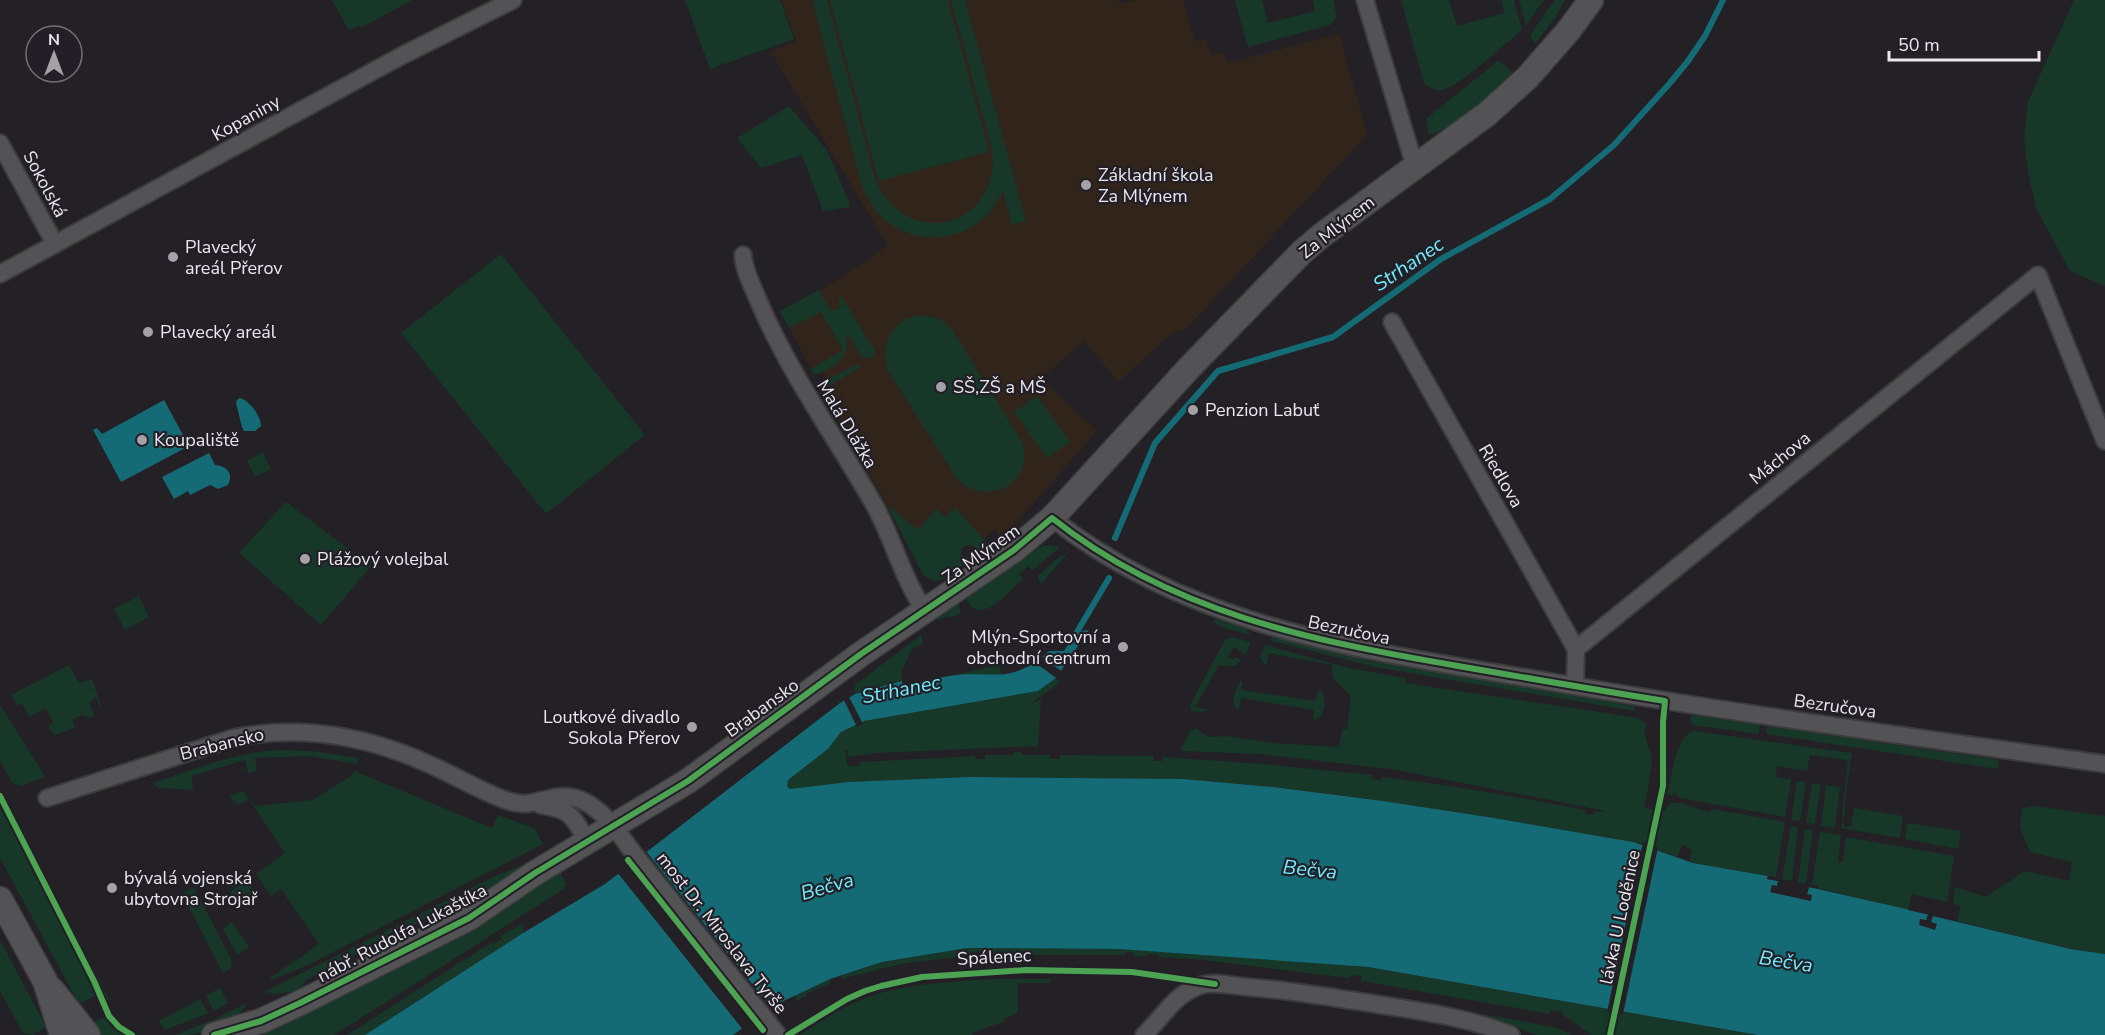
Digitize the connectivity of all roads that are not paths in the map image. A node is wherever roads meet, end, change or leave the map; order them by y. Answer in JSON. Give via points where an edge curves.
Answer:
{"nodes":[{"id":1,"x":513,"y":0,"type":"edge"},
{"id":2,"x":1365,"y":0,"type":"edge"},
{"id":3,"x":1591,"y":0,"type":"edge"},
{"id":4,"x":0,"y":143,"type":"edge"},
{"id":5,"x":1415,"y":167,"type":"junction"},
{"id":6,"x":55,"y":244,"type":"junction"},
{"id":7,"x":742,"y":255,"type":"dead end"},
{"id":8,"x":0,"y":274,"type":"edge"},
{"id":9,"x":1392,"y":322,"type":"dead end"},
{"id":10,"x":2105,"y":441,"type":"edge"},
{"id":11,"x":1052,"y":518,"type":"junction"},
{"id":12,"x":925,"y":611,"type":"junction"},
{"id":13,"x":1576,"y":649,"type":"junction"},
{"id":14,"x":1575,"y":686,"type":"junction"},
{"id":15,"x":2105,"y":764,"type":"edge"},
{"id":16,"x":47,"y":798,"type":"dead end"},
{"id":17,"x":534,"y":804,"type":"junction"},
{"id":18,"x":614,"y":825,"type":"junction"},
{"id":19,"x":588,"y":841,"type":"junction"},
{"id":20,"x":0,"y":899,"type":"edge"},
{"id":21,"x":45,"y":981,"type":"junction"},
{"id":22,"x":261,"y":1021,"type":"junction"},
{"id":23,"x":62,"y":1035,"type":"edge"},
{"id":24,"x":88,"y":1035,"type":"edge"},
{"id":25,"x":214,"y":1035,"type":"edge"},
{"id":26,"x":238,"y":1035,"type":"edge"},
{"id":27,"x":778,"y":1035,"type":"edge"},
{"id":28,"x":1144,"y":1035,"type":"edge"},
{"id":29,"x":1511,"y":1035,"type":"edge"}],
"edges":[{"from":1,"to":6,"type":"street","name":"Kopaniny","via":[[403,55]]},
{"from":2,"to":5,"type":"street"},
{"from":3,"to":5,"type":"street","name":"Za Mlýnem","via":[[1527,78],[1487,114]]},
{"from":4,"to":6,"type":"street","name":"Sokolská"},
{"from":5,"to":11,"type":"street","name":"Za Mlýnem","via":[[1302,252]]},
{"from":6,"to":8,"type":"street","name":"Kopaniny"},
{"from":7,"to":12,"type":"street","name":"Malá Dlážka","via":[[784,356],[890,534]]},
{"from":9,"to":13,"type":"street","name":"Riedlova"},
{"from":10,"to":13,"type":"street","name":"Máchova","via":[[2038,274]]},
{"from":11,"to":12,"type":"street","name":"Za Mlýnem","via":[[1014,550]]},
{"from":11,"to":14,"type":"street","name":"Bezručova","via":[[1075,537],[1142,576],[1264,625],[1361,649]]},
{"from":12,"to":18,"type":"street","name":"Brabansko","via":[[688,782]]},
{"from":13,"to":14,"type":"street"},
{"from":14,"to":15,"type":"street","name":"Bezručova"},
{"from":16,"to":17,"type":"street","name":"Brabansko","via":[[232,738],[286,731],[325,733],[375,744],[430,764],[510,802]]},
{"from":17,"to":18,"type":"street","name":"Brabansko","via":[[556,797],[574,798],[594,807]]},
{"from":17,"to":19,"type":"street","via":[[564,810]]},
{"from":18,"to":19,"type":"street","name":"nábř. Rudolfa Lukaštíka"},
{"from":18,"to":27,"type":"street","name":"most Dr. Miroslava Tyrše"},
{"from":19,"to":22,"type":"street","name":"nábř. Rudolfa Lukaštíka","via":[[469,918]]},
{"from":20,"to":21,"type":"street"},
{"from":21,"to":23,"type":"street"},
{"from":21,"to":24,"type":"street"},
{"from":22,"to":25,"type":"street","name":"nábř. Rudolfa Lukaštíka"},
{"from":22,"to":26,"type":"street","name":"nábř. Rudolfa Lukaštíka"},
{"from":28,"to":29,"type":"street","via":[[1178,998],[1203,984],[1272,988],[1441,1014]]}]}
